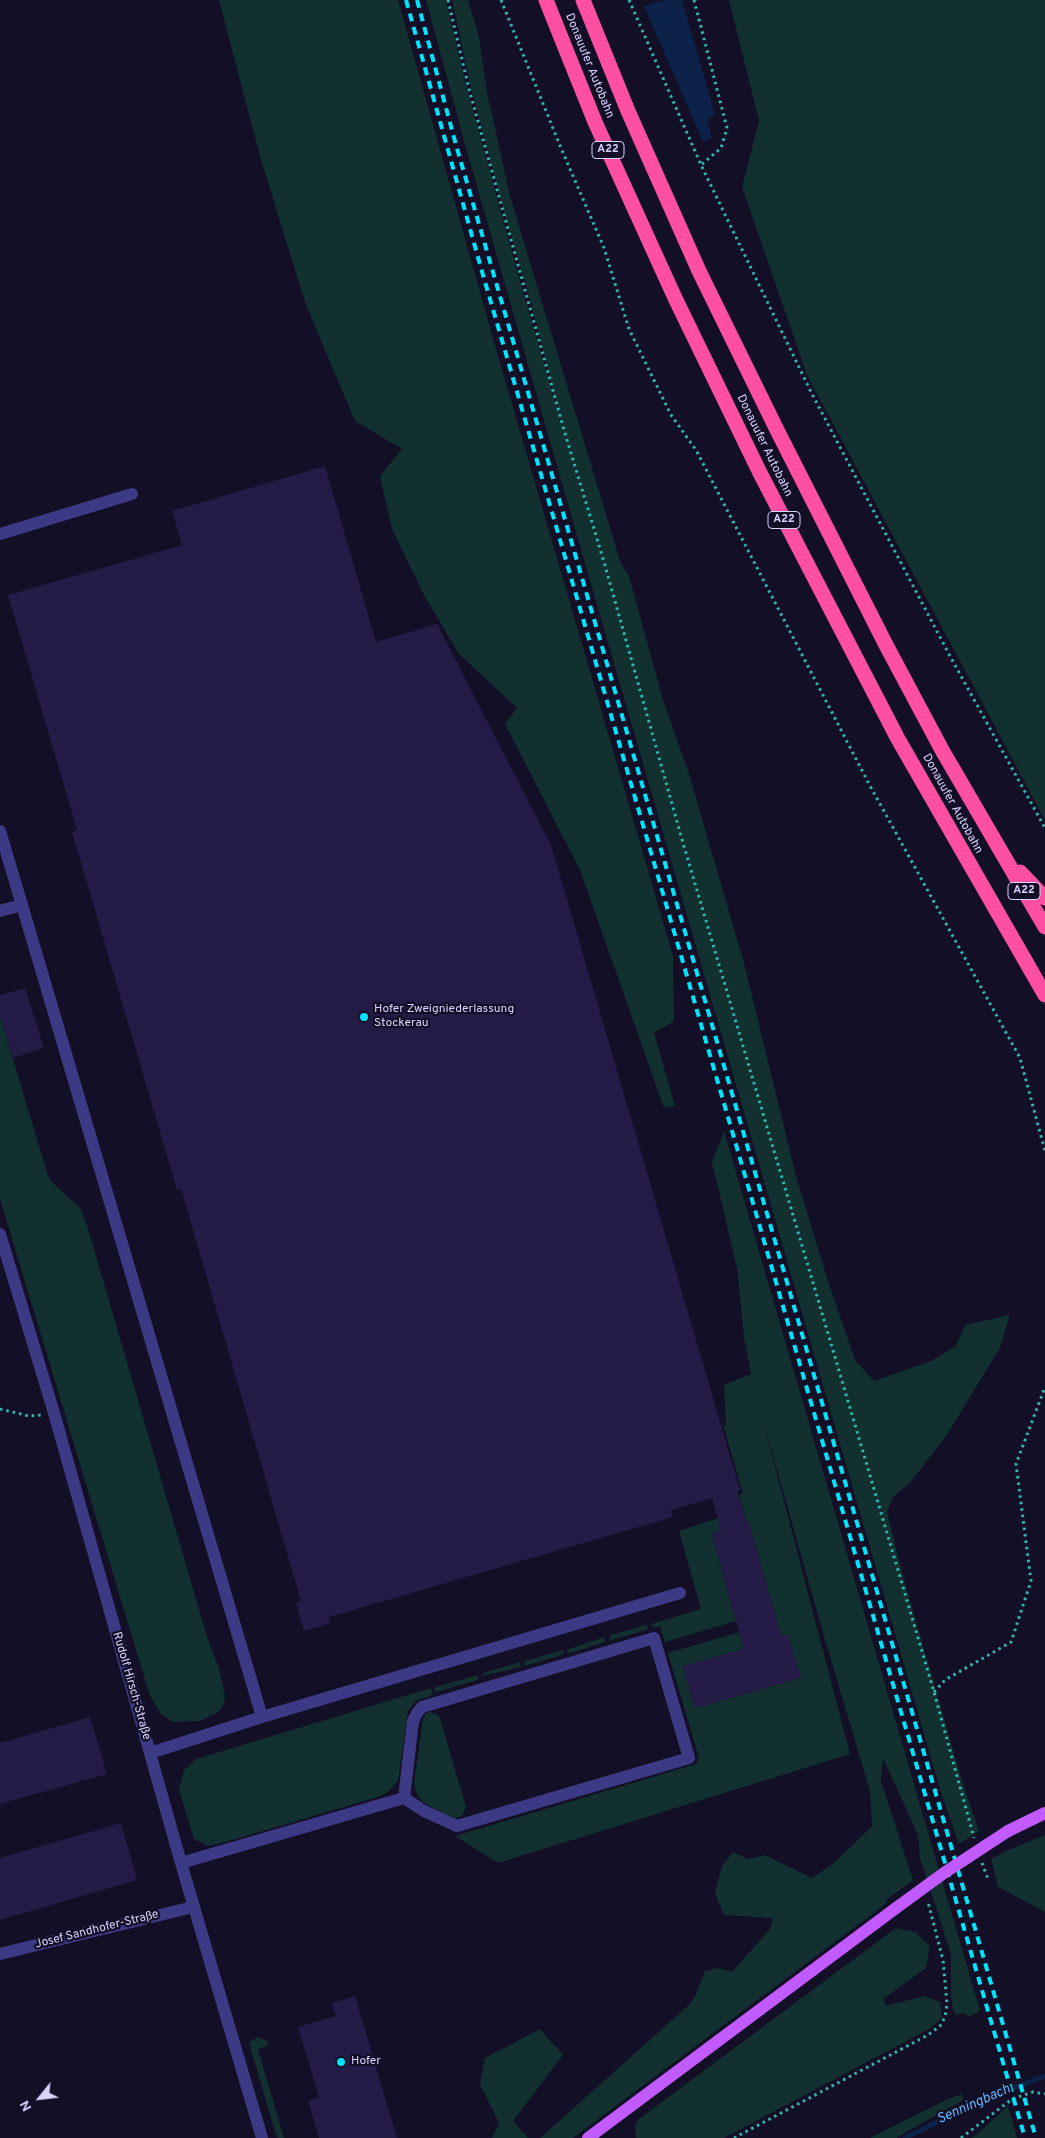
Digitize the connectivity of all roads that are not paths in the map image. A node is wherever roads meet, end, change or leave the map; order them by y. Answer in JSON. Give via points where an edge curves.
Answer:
{"nodes":[{"id":1,"x":546,"y":0,"type":"edge"},
{"id":2,"x":583,"y":0,"type":"edge"},
{"id":3,"x":132,"y":494,"type":"dead end"},
{"id":4,"x":0,"y":534,"type":"edge"},
{"id":5,"x":0,"y":831,"type":"edge"},
{"id":6,"x":1003,"y":855,"type":"junction"},
{"id":7,"x":1045,"y":898,"type":"edge"},
{"id":8,"x":22,"y":905,"type":"junction"},
{"id":9,"x":0,"y":911,"type":"edge"},
{"id":10,"x":1045,"y":926,"type":"edge"},
{"id":11,"x":1045,"y":995,"type":"edge"},
{"id":12,"x":0,"y":1234,"type":"edge"},
{"id":13,"x":680,"y":1593,"type":"dead end"},
{"id":14,"x":262,"y":1717,"type":"junction"},
{"id":15,"x":150,"y":1753,"type":"junction"},
{"id":16,"x":404,"y":1798,"type":"junction"},
{"id":17,"x":1045,"y":1802,"type":"edge"},
{"id":18,"x":1045,"y":1813,"type":"edge"},
{"id":19,"x":1014,"y":1828,"type":"junction"},
{"id":20,"x":181,"y":1864,"type":"junction"},
{"id":21,"x":194,"y":1906,"type":"junction"},
{"id":22,"x":0,"y":1954,"type":"edge"},
{"id":23,"x":262,"y":2138,"type":"edge"},
{"id":24,"x":588,"y":2138,"type":"edge"}],
"edges":[{"from":1,"to":11,"type":"highway","name":"Donauufer Autobahn","number":"A22","via":[[595,122],[760,473],[898,739]]},
{"from":2,"to":6,"type":"highway","name":"Donauufer Autobahn","number":"A22","via":[[691,253],[777,430],[942,750]]},
{"from":3,"to":4,"type":"street"},
{"from":5,"to":8,"type":"street"},
{"from":6,"to":7,"type":"highway"},
{"from":6,"to":10,"type":"highway","name":"Donauufer Autobahn","number":"A22"},
{"from":8,"to":9,"type":"street"},
{"from":8,"to":14,"type":"street"},
{"from":12,"to":15,"type":"street","name":"Rudolf Hirsch-Straße"},
{"from":13,"to":14,"type":"street"},
{"from":14,"to":15,"type":"street"},
{"from":15,"to":20,"type":"street","name":"Rudolf Hirsch-Straße"},
{"from":16,"to":16,"type":"street","via":[[413,1721],[422,1707],[654,1638],[689,1758],[456,1826],[424,1812]]},
{"from":16,"to":20,"type":"street"},
{"from":17,"to":19,"type":"main road"},
{"from":18,"to":19,"type":"main road"},
{"from":19,"to":24,"type":"main road","bridge":true,"via":[[944,1873]]},
{"from":20,"to":21,"type":"street","name":"Rudolf Hirsch-Straße"},
{"from":21,"to":22,"type":"street","name":"Josef Sandhofer-Straße"},
{"from":21,"to":23,"type":"street","name":"Rudolf Hirsch-Straße"}]}
